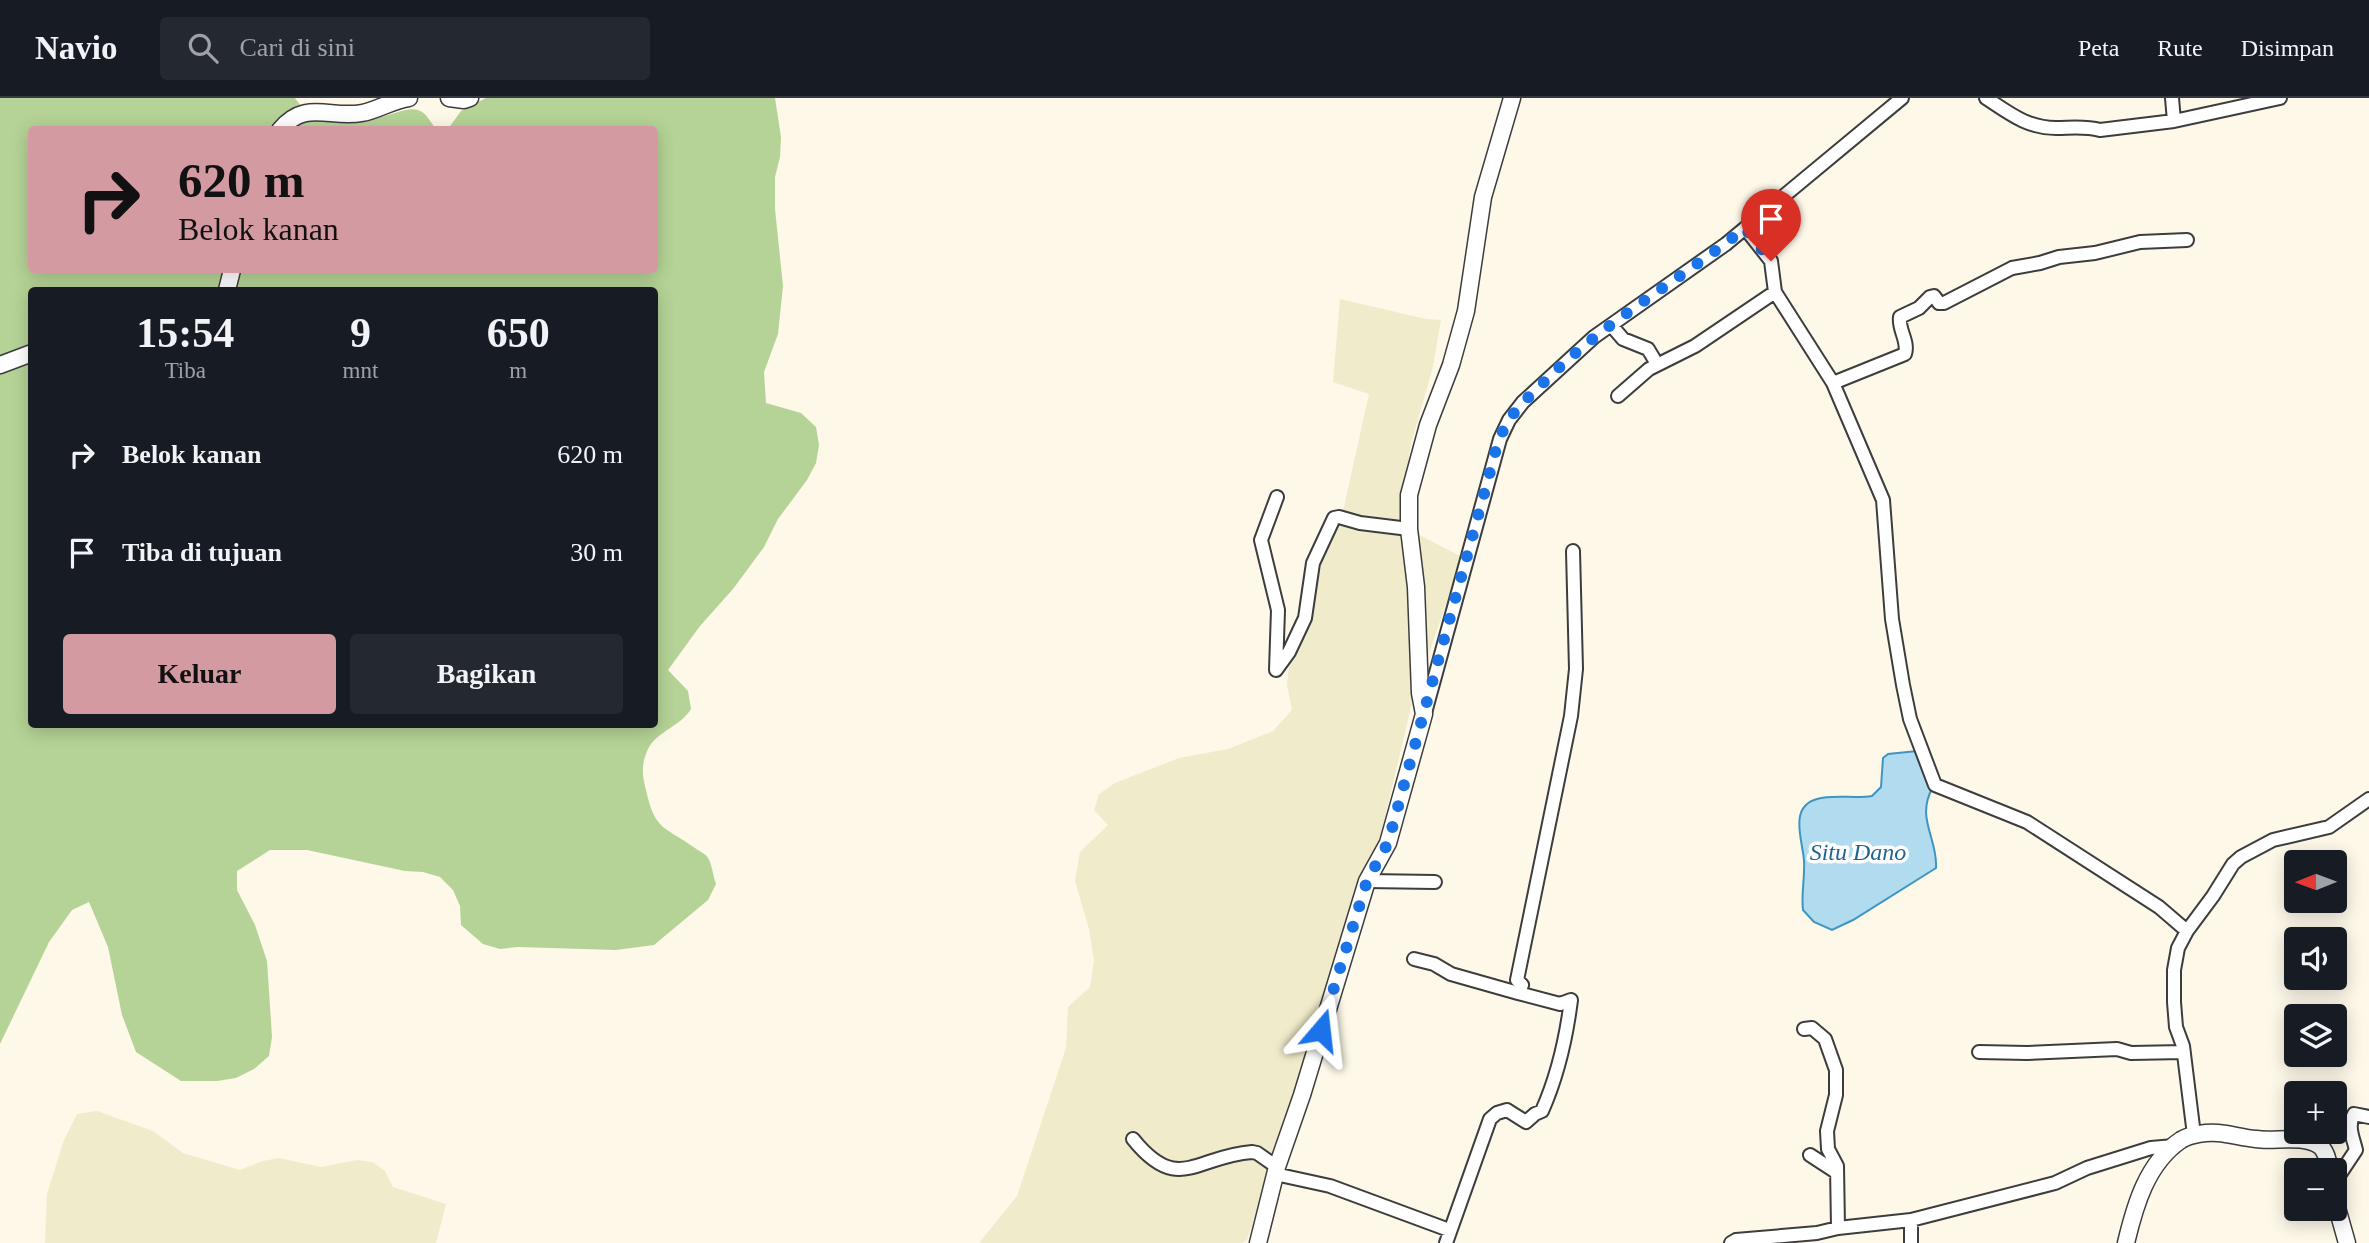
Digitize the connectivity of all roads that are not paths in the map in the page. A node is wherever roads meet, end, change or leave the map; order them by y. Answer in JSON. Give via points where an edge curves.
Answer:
{"nodes":[{"id":1,"x":409,"y":98,"type":"edge"},
{"id":2,"x":449,"y":98,"type":"edge"},
{"id":3,"x":470,"y":98,"type":"edge"},
{"id":4,"x":1512,"y":98,"type":"edge"},
{"id":5,"x":1902,"y":98,"type":"edge"},
{"id":6,"x":1986,"y":98,"type":"edge"},
{"id":7,"x":2172,"y":98,"type":"edge"},
{"id":8,"x":2280,"y":98,"type":"edge"},
{"id":9,"x":2174,"y":121,"type":"junction"},
{"id":10,"x":283,"y":126,"type":"edge"},
{"id":11,"x":1745,"y":228,"type":"junction"},
{"id":12,"x":2187,"y":240,"type":"dead end"},
{"id":13,"x":1775,"y":292,"type":"junction"},
{"id":14,"x":1611,"y":325,"type":"junction"},
{"id":15,"x":28,"y":354,"type":"edge"},
{"id":16,"x":1657,"y":364,"type":"junction"},
{"id":17,"x":0,"y":365,"type":"edge"},
{"id":18,"x":1833,"y":383,"type":"junction"},
{"id":19,"x":1618,"y":396,"type":"dead end"},
{"id":20,"x":1277,"y":497,"type":"dead end"},
{"id":21,"x":1409,"y":529,"type":"junction"},
{"id":22,"x":1573,"y":551,"type":"dead end"},
{"id":23,"x":1424,"y":714,"type":"junction"},
{"id":24,"x":2369,"y":799,"type":"edge"},
{"id":25,"x":1367,"y":881,"type":"junction"},
{"id":26,"x":1435,"y":882,"type":"dead end"},
{"id":27,"x":2187,"y":931,"type":"junction"},
{"id":28,"x":1414,"y":959,"type":"dead end"},
{"id":29,"x":1518,"y":993,"type":"junction"},
{"id":30,"x":1804,"y":1028,"type":"dead end"},
{"id":31,"x":1979,"y":1052,"type":"dead end"},
{"id":32,"x":2183,"y":1052,"type":"junction"},
{"id":33,"x":2369,"y":1117,"type":"edge"},
{"id":34,"x":2194,"y":1135,"type":"junction"},
{"id":35,"x":1133,"y":1139,"type":"dead end"},
{"id":36,"x":2174,"y":1146,"type":"junction"},
{"id":37,"x":1810,"y":1155,"type":"dead end"},
{"id":38,"x":2328,"y":1158,"type":"edge"},
{"id":39,"x":2347,"y":1164,"type":"edge"},
{"id":40,"x":1276,"y":1171,"type":"junction"},
{"id":41,"x":1837,"y":1172,"type":"junction"},
{"id":42,"x":1911,"y":1220,"type":"junction"},
{"id":43,"x":2341,"y":1221,"type":"edge"},
{"id":44,"x":1838,"y":1228,"type":"junction"},
{"id":45,"x":1449,"y":1230,"type":"junction"},
{"id":46,"x":1257,"y":1240,"type":"edge"},
{"id":47,"x":1446,"y":1243,"type":"edge"},
{"id":48,"x":1731,"y":1243,"type":"edge"},
{"id":49,"x":1911,"y":1243,"type":"edge"},
{"id":50,"x":2126,"y":1243,"type":"edge"},
{"id":51,"x":2347,"y":1243,"type":"edge"}],
"edges":[{"from":1,"to":10,"type":"street","via":[[360,113],[305,113]]},
{"from":2,"to":3,"type":"street"},
{"from":4,"to":21,"type":"street","via":[[1483,197],[1457,343],[1412,480]]},
{"from":5,"to":11,"type":"street"},
{"from":6,"to":9,"type":"street","via":[[2022,121],[2052,128],[2100,130]]},
{"from":7,"to":9,"type":"street"},
{"from":8,"to":9,"type":"street"},
{"from":11,"to":13,"type":"street","via":[[1771,261]]},
{"from":11,"to":14,"type":"street"},
{"from":12,"to":18,"type":"street","via":[[2140,242],[2018,266],[1944,303],[1930,297],[1900,317],[1905,354]]},
{"from":13,"to":16,"type":"street","via":[[1705,340]]},
{"from":13,"to":18,"type":"street"},
{"from":14,"to":16,"type":"street","via":[[1623,339],[1648,349]]},
{"from":14,"to":23,"type":"street","via":[[1523,402],[1504,429]]},
{"from":15,"to":17,"type":"street"},
{"from":16,"to":19,"type":"street"},
{"from":18,"to":27,"type":"street","via":[[1883,500],[1892,619],[1903,685],[1910,719],[1935,785],[2027,822],[2159,906]]},
{"from":20,"to":21,"type":"street","via":[[1261,540],[1278,610],[1276,670],[1305,618],[1313,563],[1334,519]]},
{"from":21,"to":23,"type":"street"},
{"from":22,"to":29,"type":"street","via":[[1576,668],[1571,716]]},
{"from":23,"to":25,"type":"street","via":[[1388,843]]},
{"from":24,"to":27,"type":"street","via":[[2329,827],[2273,840],[2241,857]]},
{"from":25,"to":26,"type":"street"},
{"from":25,"to":40,"type":"street"},
{"from":27,"to":32,"type":"street","via":[[2174,970],[2176,1027]]},
{"from":28,"to":29,"type":"street"},
{"from":29,"to":45,"type":"street","via":[[1560,1003],[1571,1000],[1560,1063],[1542,1111],[1526,1122],[1507,1110],[1492,1117]]},
{"from":30,"to":41,"type":"street","via":[[1812,1028],[1825,1039],[1836,1070],[1836,1095],[1827,1131]]},
{"from":31,"to":32,"type":"street"},
{"from":32,"to":34,"type":"street"},
{"from":33,"to":39,"type":"street","via":[[2352,1116],[2350,1129],[2356,1150]]},
{"from":34,"to":36,"type":"street"},
{"from":34,"to":38,"type":"street","via":[[2303,1140],[2320,1146]]},
{"from":35,"to":40,"type":"street","via":[[1157,1165],[1169,1169],[1252,1152]]},
{"from":36,"to":42,"type":"street","via":[[2157,1146],[2055,1183]]},
{"from":36,"to":50,"type":"street","via":[[2146,1180]]},
{"from":37,"to":41,"type":"street"},
{"from":40,"to":45,"type":"street"},
{"from":40,"to":46,"type":"street"},
{"from":41,"to":44,"type":"street"},
{"from":42,"to":44,"type":"street"},
{"from":42,"to":49,"type":"street"},
{"from":43,"to":51,"type":"street"},
{"from":44,"to":48,"type":"street"},
{"from":45,"to":47,"type":"street"}]}
